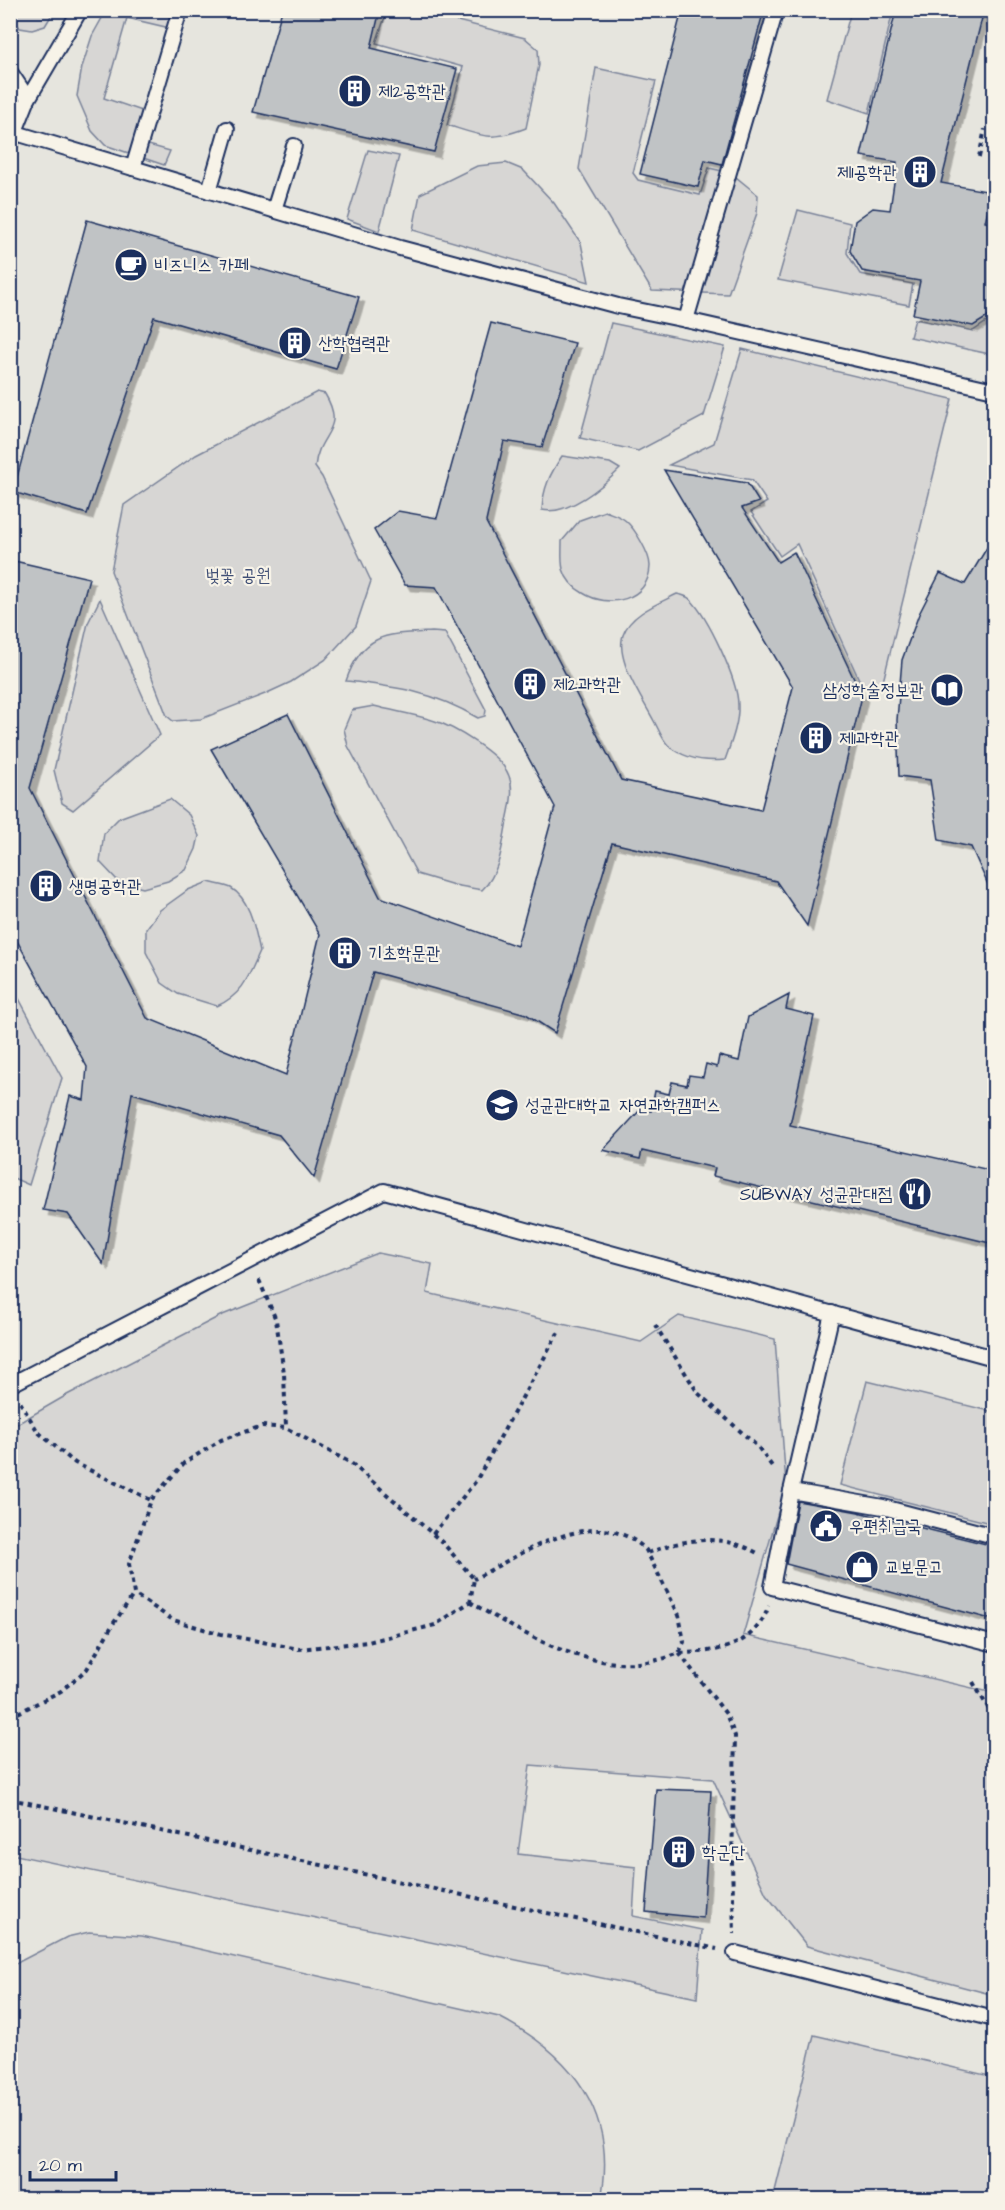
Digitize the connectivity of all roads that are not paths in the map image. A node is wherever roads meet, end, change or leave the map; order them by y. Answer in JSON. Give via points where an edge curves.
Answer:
{"nodes":[{"id":1,"x":80,"y":10,"type":"edge"},
{"id":2,"x":180,"y":10,"type":"edge"},
{"id":3,"x":776,"y":10,"type":"edge"},
{"id":4,"x":10,"y":72,"type":"edge"},
{"id":5,"x":28,"y":99,"type":"junction"},
{"id":6,"x":227,"y":129,"type":"dead end"},
{"id":7,"x":13,"y":138,"type":"edge"},
{"id":8,"x":294,"y":146,"type":"dead end"},
{"id":9,"x":133,"y":168,"type":"junction"},
{"id":10,"x":209,"y":191,"type":"junction"},
{"id":11,"x":274,"y":210,"type":"junction"},
{"id":12,"x":686,"y":320,"type":"junction"},
{"id":13,"x":994,"y":390,"type":"edge"},
{"id":14,"x":832,"y":1313,"type":"junction"},
{"id":15,"x":994,"y":1358,"type":"edge"},
{"id":16,"x":13,"y":1390,"type":"edge"},
{"id":17,"x":791,"y":1491,"type":"junction"},
{"id":18,"x":994,"y":1536,"type":"edge"},
{"id":19,"x":990,"y":1643,"type":"dead end"},
{"id":20,"x":735,"y":1953,"type":"road end"},
{"id":21,"x":994,"y":2019,"type":"edge"}],
"edges":[{"from":1,"to":5,"type":"lane"},
{"from":2,"to":9,"type":"lane"},
{"from":3,"to":12,"type":"lane"},
{"from":4,"to":5,"type":"lane"},
{"from":5,"to":7,"type":"lane"},
{"from":6,"to":10,"type":"lane"},
{"from":7,"to":9,"type":"lane"},
{"from":8,"to":11,"type":"lane"},
{"from":9,"to":10,"type":"lane"},
{"from":10,"to":11,"type":"lane"},
{"from":11,"to":12,"type":"lane","via":[[572,294]]},
{"from":12,"to":13,"type":"lane"},
{"from":14,"to":15,"type":"lane"},
{"from":14,"to":16,"type":"lane","via":[[384,1191]]},
{"from":14,"to":17,"type":"lane"},
{"from":17,"to":18,"type":"lane","via":[[883,1507]]},
{"from":17,"to":19,"type":"lane","via":[[772,1587]]},
{"from":20,"to":21,"type":"lane"}]}
